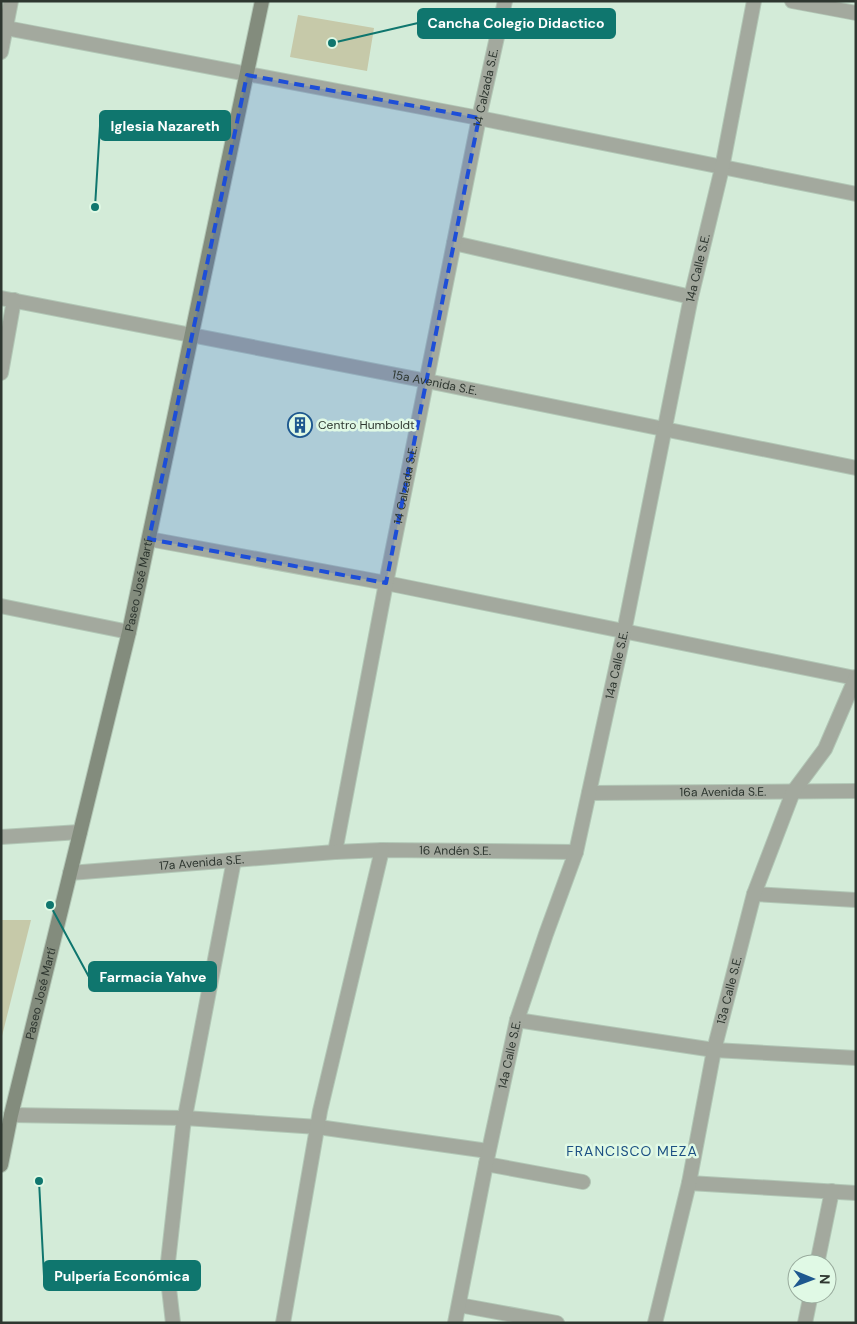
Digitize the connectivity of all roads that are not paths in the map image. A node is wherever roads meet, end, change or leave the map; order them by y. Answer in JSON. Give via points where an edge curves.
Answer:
{"nodes":[{"id":1,"x":11,"y":1,"type":"edge"},
{"id":2,"x":262,"y":1,"type":"edge"},
{"id":3,"x":505,"y":1,"type":"edge"},
{"id":4,"x":754,"y":1,"type":"edge"},
{"id":5,"x":792,"y":1,"type":"edge"},
{"id":6,"x":856,"y":13,"type":"edge"},
{"id":7,"x":3,"y":28,"type":"edge"},
{"id":8,"x":1,"y":52,"type":"edge"},
{"id":9,"x":248,"y":74,"type":"junction"},
{"id":10,"x":479,"y":118,"type":"junction"},
{"id":11,"x":722,"y":168,"type":"junction"},
{"id":12,"x":856,"y":194,"type":"edge"},
{"id":13,"x":454,"y":243,"type":"junction"},
{"id":14,"x":690,"y":297,"type":"junction"},
{"id":15,"x":8,"y":299,"type":"edge"},
{"id":16,"x":191,"y":334,"type":"junction"},
{"id":17,"x":1,"y":373,"type":"edge"},
{"id":18,"x":427,"y":381,"type":"junction"},
{"id":19,"x":664,"y":428,"type":"junction"},
{"id":20,"x":856,"y":468,"type":"edge"},
{"id":21,"x":149,"y":539,"type":"junction"},
{"id":22,"x":386,"y":583,"type":"junction"},
{"id":23,"x":1,"y":606,"type":"edge"},
{"id":24,"x":128,"y":632,"type":"junction"},
{"id":25,"x":624,"y":632,"type":"junction"},
{"id":26,"x":855,"y":678,"type":"edge"},
{"id":27,"x":856,"y":791,"type":"edge"},
{"id":28,"x":793,"y":792,"type":"junction"},
{"id":29,"x":589,"y":793,"type":"junction"},
{"id":30,"x":80,"y":832,"type":"junction"},
{"id":31,"x":1,"y":837,"type":"edge"},
{"id":32,"x":382,"y":850,"type":"junction"},
{"id":33,"x":335,"y":852,"type":"junction"},
{"id":34,"x":576,"y":852,"type":"junction"},
{"id":35,"x":234,"y":860,"type":"junction"},
{"id":36,"x":70,"y":873,"type":"junction"},
{"id":37,"x":754,"y":894,"type":"junction"},
{"id":38,"x":856,"y":900,"type":"edge"},
{"id":39,"x":517,"y":1020,"type":"junction"},
{"id":40,"x":714,"y":1050,"type":"junction"},
{"id":41,"x":856,"y":1058,"type":"edge"},
{"id":42,"x":11,"y":1115,"type":"junction"},
{"id":43,"x":185,"y":1118,"type":"junction"},
{"id":44,"x":318,"y":1127,"type":"junction"},
{"id":45,"x":487,"y":1158,"type":"junction"},
{"id":46,"x":1,"y":1165,"type":"edge"},
{"id":47,"x":583,"y":1182,"type":"dead end"},
{"id":48,"x":689,"y":1183,"type":"junction"},
{"id":49,"x":832,"y":1192,"type":"junction"},
{"id":50,"x":856,"y":1193,"type":"edge"},
{"id":51,"x":819,"y":1254,"type":"edge"},
{"id":52,"x":809,"y":1304,"type":"edge"},
{"id":53,"x":459,"y":1305,"type":"junction"},
{"id":54,"x":173,"y":1323,"type":"edge"},
{"id":55,"x":283,"y":1323,"type":"edge"},
{"id":56,"x":455,"y":1323,"type":"edge"},
{"id":57,"x":556,"y":1323,"type":"edge"},
{"id":58,"x":655,"y":1323,"type":"edge"},
{"id":59,"x":805,"y":1323,"type":"edge"}],
"edges":[{"from":1,"to":7,"type":"street"},
{"from":2,"to":9,"type":"main road","name":"Paseo José Martí"},
{"from":3,"to":10,"type":"street","name":"14 Calzada S.E."},
{"from":4,"to":11,"type":"street","name":"14a Calle S.E."},
{"from":5,"to":6,"type":"street"},
{"from":7,"to":8,"type":"street"},
{"from":7,"to":9,"type":"street"},
{"from":9,"to":10,"type":"street"},
{"from":9,"to":16,"type":"main road","name":"Paseo José Martí"},
{"from":10,"to":11,"type":"street"},
{"from":10,"to":13,"type":"street","name":"14 Calzada S.E."},
{"from":11,"to":12,"type":"street"},
{"from":11,"to":14,"type":"street","name":"14a Calle S.E."},
{"from":13,"to":14,"type":"street"},
{"from":13,"to":18,"type":"street","name":"14 Calzada S.E."},
{"from":14,"to":19,"type":"street","name":"14a Calle S.E."},
{"from":15,"to":16,"type":"street","name":"15a Avenida S.E."},
{"from":15,"to":17,"type":"street"},
{"from":16,"to":18,"type":"street","name":"15a Avenida S.E."},
{"from":16,"to":21,"type":"main road","name":"Paseo José Martí"},
{"from":18,"to":19,"type":"street","name":"15a Avenida S.E."},
{"from":18,"to":22,"type":"street","name":"14 Calzada S.E."},
{"from":19,"to":20,"type":"street","name":"15a Avenida S.E."},
{"from":19,"to":25,"type":"street","name":"14a Calle S.E."},
{"from":21,"to":22,"type":"street"},
{"from":21,"to":24,"type":"main road","name":"Paseo José Martí"},
{"from":22,"to":25,"type":"street"},
{"from":22,"to":33,"type":"street","name":"14 Calzada S.E."},
{"from":23,"to":24,"type":"street"},
{"from":24,"to":30,"type":"main road","name":"Paseo José Martí"},
{"from":25,"to":26,"type":"street"},
{"from":25,"to":29,"type":"street","name":"14a Calle S.E."},
{"from":26,"to":28,"type":"street","name":"13a Calle S.E.","via":[[825,749]]},
{"from":27,"to":28,"type":"street","name":"16a Avenida S.E."},
{"from":28,"to":29,"type":"street","name":"16a Avenida S.E."},
{"from":28,"to":37,"type":"street","name":"13a Calle S.E."},
{"from":29,"to":34,"type":"street","name":"14a Calle S.E."},
{"from":30,"to":31,"type":"street"},
{"from":30,"to":36,"type":"main road","name":"Paseo José Martí"},
{"from":32,"to":33,"type":"street","name":"16 Andén S.E."},
{"from":32,"to":34,"type":"street","name":"16 Andén S.E."},
{"from":32,"to":44,"type":"street"},
{"from":33,"to":35,"type":"street","name":"17a Avenida S.E."},
{"from":34,"to":39,"type":"street","name":"14a Calle S.E."},
{"from":35,"to":36,"type":"street","name":"17a Avenida S.E."},
{"from":35,"to":43,"type":"street"},
{"from":36,"to":42,"type":"main road","name":"Paseo José Martí"},
{"from":37,"to":38,"type":"street"},
{"from":37,"to":40,"type":"street","name":"13a Calle S.E."},
{"from":39,"to":40,"type":"street"},
{"from":39,"to":45,"type":"street","name":"14a Calle S.E."},
{"from":40,"to":41,"type":"street"},
{"from":40,"to":48,"type":"street","name":"13a Calle S.E."},
{"from":42,"to":43,"type":"street"},
{"from":42,"to":46,"type":"main road","name":"Paseo José Martí"},
{"from":43,"to":44,"type":"street"},
{"from":43,"to":54,"type":"street","via":[[167,1271]]},
{"from":44,"to":45,"type":"street"},
{"from":44,"to":55,"type":"street"},
{"from":45,"to":47,"type":"street"},
{"from":45,"to":53,"type":"street","name":"14a Calle S.E."},
{"from":48,"to":49,"type":"street"},
{"from":48,"to":58,"type":"street","name":"13a Calle S.E."},
{"from":49,"to":50,"type":"street"},
{"from":49,"to":51,"type":"street"},
{"from":52,"to":59,"type":"street"},
{"from":53,"to":56,"type":"street","name":"14a Calle S.E."},
{"from":53,"to":57,"type":"street"}]}
